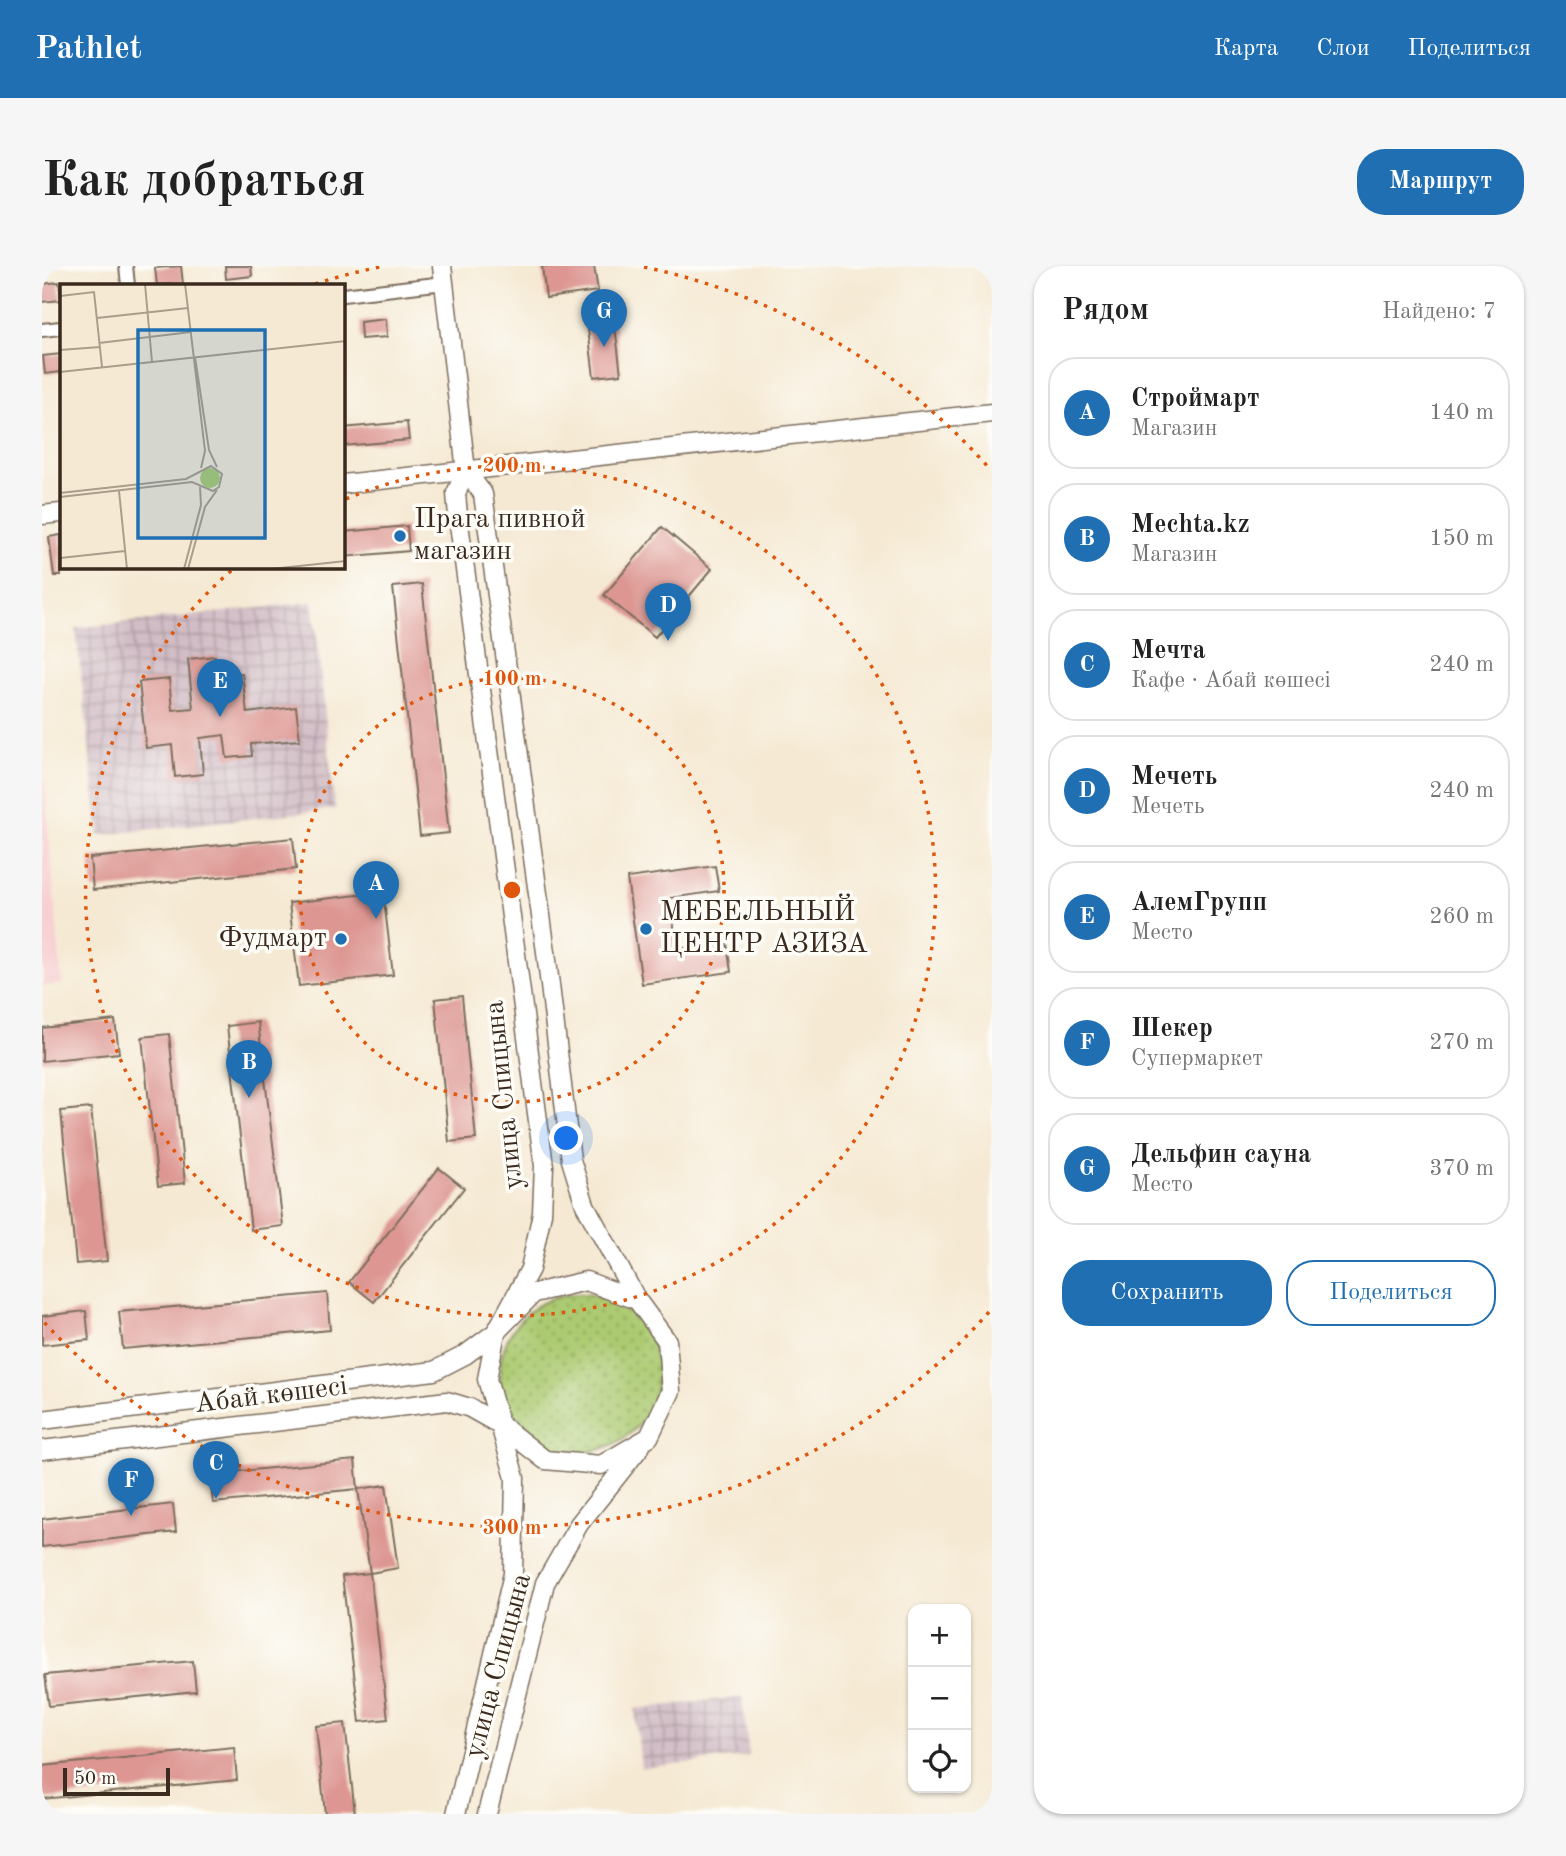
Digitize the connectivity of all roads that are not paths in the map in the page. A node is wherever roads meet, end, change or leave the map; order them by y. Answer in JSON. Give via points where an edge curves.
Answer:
{"nodes":[{"id":1,"x":126,"y":266,"type":"edge"},
{"id":2,"x":443,"y":274,"type":"edge"},
{"id":3,"x":128,"y":284,"type":"edge"},
{"id":4,"x":345,"y":295,"type":"edge"},
{"id":5,"x":60,"y":328,"type":"edge"},
{"id":6,"x":42,"y":330,"type":"edge"},
{"id":7,"x":992,"y":413,"type":"edge"},
{"id":8,"x":466,"y":471,"type":"junction"},
{"id":9,"x":345,"y":484,"type":"edge"},
{"id":10,"x":60,"y":513,"type":"edge"},
{"id":11,"x":42,"y":516,"type":"edge"},
{"id":12,"x":637,"y":1300,"type":"junction"},
{"id":13,"x":496,"y":1332,"type":"junction"},
{"id":14,"x":42,"y":1420,"type":"edge"},
{"id":15,"x":502,"y":1426,"type":"junction"},
{"id":16,"x":649,"y":1437,"type":"junction"},
{"id":17,"x":42,"y":1450,"type":"edge"},
{"id":18,"x":456,"y":1814,"type":"edge"},
{"id":19,"x":486,"y":1814,"type":"edge"}],
"edges":[{"from":1,"to":3,"type":"street"},
{"from":2,"to":4,"type":"street"},
{"from":2,"to":8,"type":"street","name":"улица Спицына"},
{"from":5,"to":6,"type":"street"},
{"from":7,"to":8,"type":"street"},
{"from":8,"to":9,"type":"street"},
{"from":8,"to":12,"type":"street","name":"улица Спицына","via":[[483,494],[571,1160],[585,1205]]},
{"from":8,"to":13,"type":"street","name":"улица Спицына","via":[[456,493],[458,516],[544,1166],[542,1213],[530,1269]]},
{"from":10,"to":11,"type":"street"},
{"from":12,"to":13,"type":"street","via":[[586,1281],[534,1293]]},
{"from":12,"to":16,"type":"street","via":[[667,1341],[671,1391]]},
{"from":13,"to":14,"type":"street","name":"Абай көшесі","via":[[434,1371]]},
{"from":13,"to":15,"type":"street","via":[[487,1380]]},
{"from":15,"to":16,"type":"street","via":[[545,1461],[601,1465]]},
{"from":15,"to":17,"type":"street","name":"Абай көшесі","via":[[447,1401]]},
{"from":15,"to":18,"type":"street","name":"улица Спицына","via":[[515,1478],[513,1574]]},
{"from":16,"to":19,"type":"street","name":"улица Спицына","via":[[579,1524],[545,1583]]}]}
